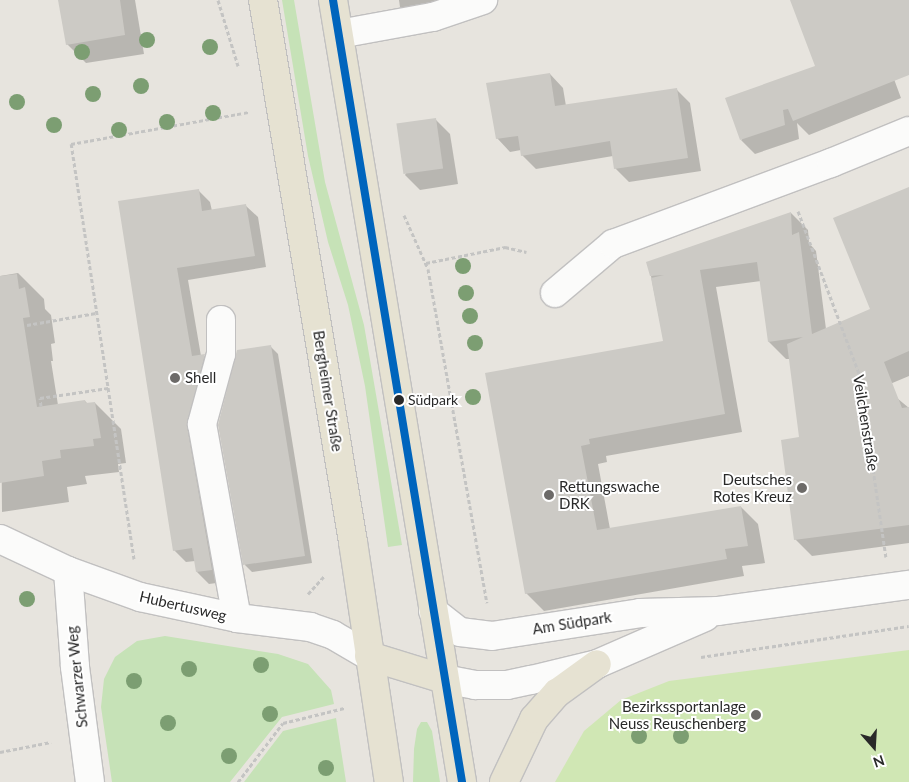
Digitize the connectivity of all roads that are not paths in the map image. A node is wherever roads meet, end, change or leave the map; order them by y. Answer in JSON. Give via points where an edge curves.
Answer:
{"nodes":[{"id":1,"x":263,"y":0,"type":"edge"},
{"id":2,"x":333,"y":0,"type":"edge"},
{"id":3,"x":483,"y":0,"type":"edge"},
{"id":4,"x":339,"y":34,"type":"junction"},
{"id":5,"x":909,"y":131,"type":"edge"},
{"id":6,"x":555,"y":293,"type":"dead end"},
{"id":7,"x":221,"y":320,"type":"dead end"},
{"id":8,"x":0,"y":539,"type":"edge"},
{"id":9,"x":68,"y":571,"type":"junction"},
{"id":10,"x":900,"y":586,"type":"edge"},
{"id":11,"x":434,"y":611,"type":"junction"},
{"id":12,"x":718,"y":611,"type":"junction"},
{"id":13,"x":237,"y":618,"type":"junction"},
{"id":14,"x":369,"y":656,"type":"junction"},
{"id":15,"x":597,"y":664,"type":"junction"},
{"id":16,"x":444,"y":679,"type":"junction"},
{"id":17,"x":90,"y":782,"type":"edge"},
{"id":18,"x":389,"y":782,"type":"edge"},
{"id":19,"x":462,"y":782,"type":"edge"},
{"id":20,"x":504,"y":782,"type":"edge"}],
"edges":[{"from":1,"to":14,"type":"main road","name":"Bergheimer Straße"},
{"from":2,"to":4,"type":"main road"},
{"from":3,"to":4,"type":"street","via":[[433,17]]},
{"from":4,"to":11,"type":"main road"},
{"from":5,"to":6,"type":"street","via":[[613,244]]},
{"from":7,"to":13,"type":"street","via":[[221,354],[202,424]]},
{"from":8,"to":9,"type":"street","name":"Hubertusweg"},
{"from":9,"to":13,"type":"street","name":"Hubertusweg","via":[[140,597]]},
{"from":9,"to":17,"type":"street","name":"Schwarzer Weg","via":[[75,667]]},
{"from":10,"to":12,"type":"street","name":"Am Südpark"},
{"from":11,"to":12,"type":"street","name":"Am Südpark","via":[[460,632],[492,636],[640,612]]},
{"from":11,"to":16,"type":"main road"},
{"from":12,"to":15,"type":"street","name":"Am Südpark"},
{"from":13,"to":14,"type":"street","name":"Hubertusweg","via":[[310,627],[333,635]]},
{"from":14,"to":16,"type":"main road"},
{"from":14,"to":18,"type":"main road","name":"Bergheimer Straße"},
{"from":15,"to":16,"type":"street","name":"Am Südpark","via":[[507,685],[475,685]]},
{"from":15,"to":20,"type":"main road","via":[[557,693],[534,719]]},
{"from":16,"to":19,"type":"main road"}]}
